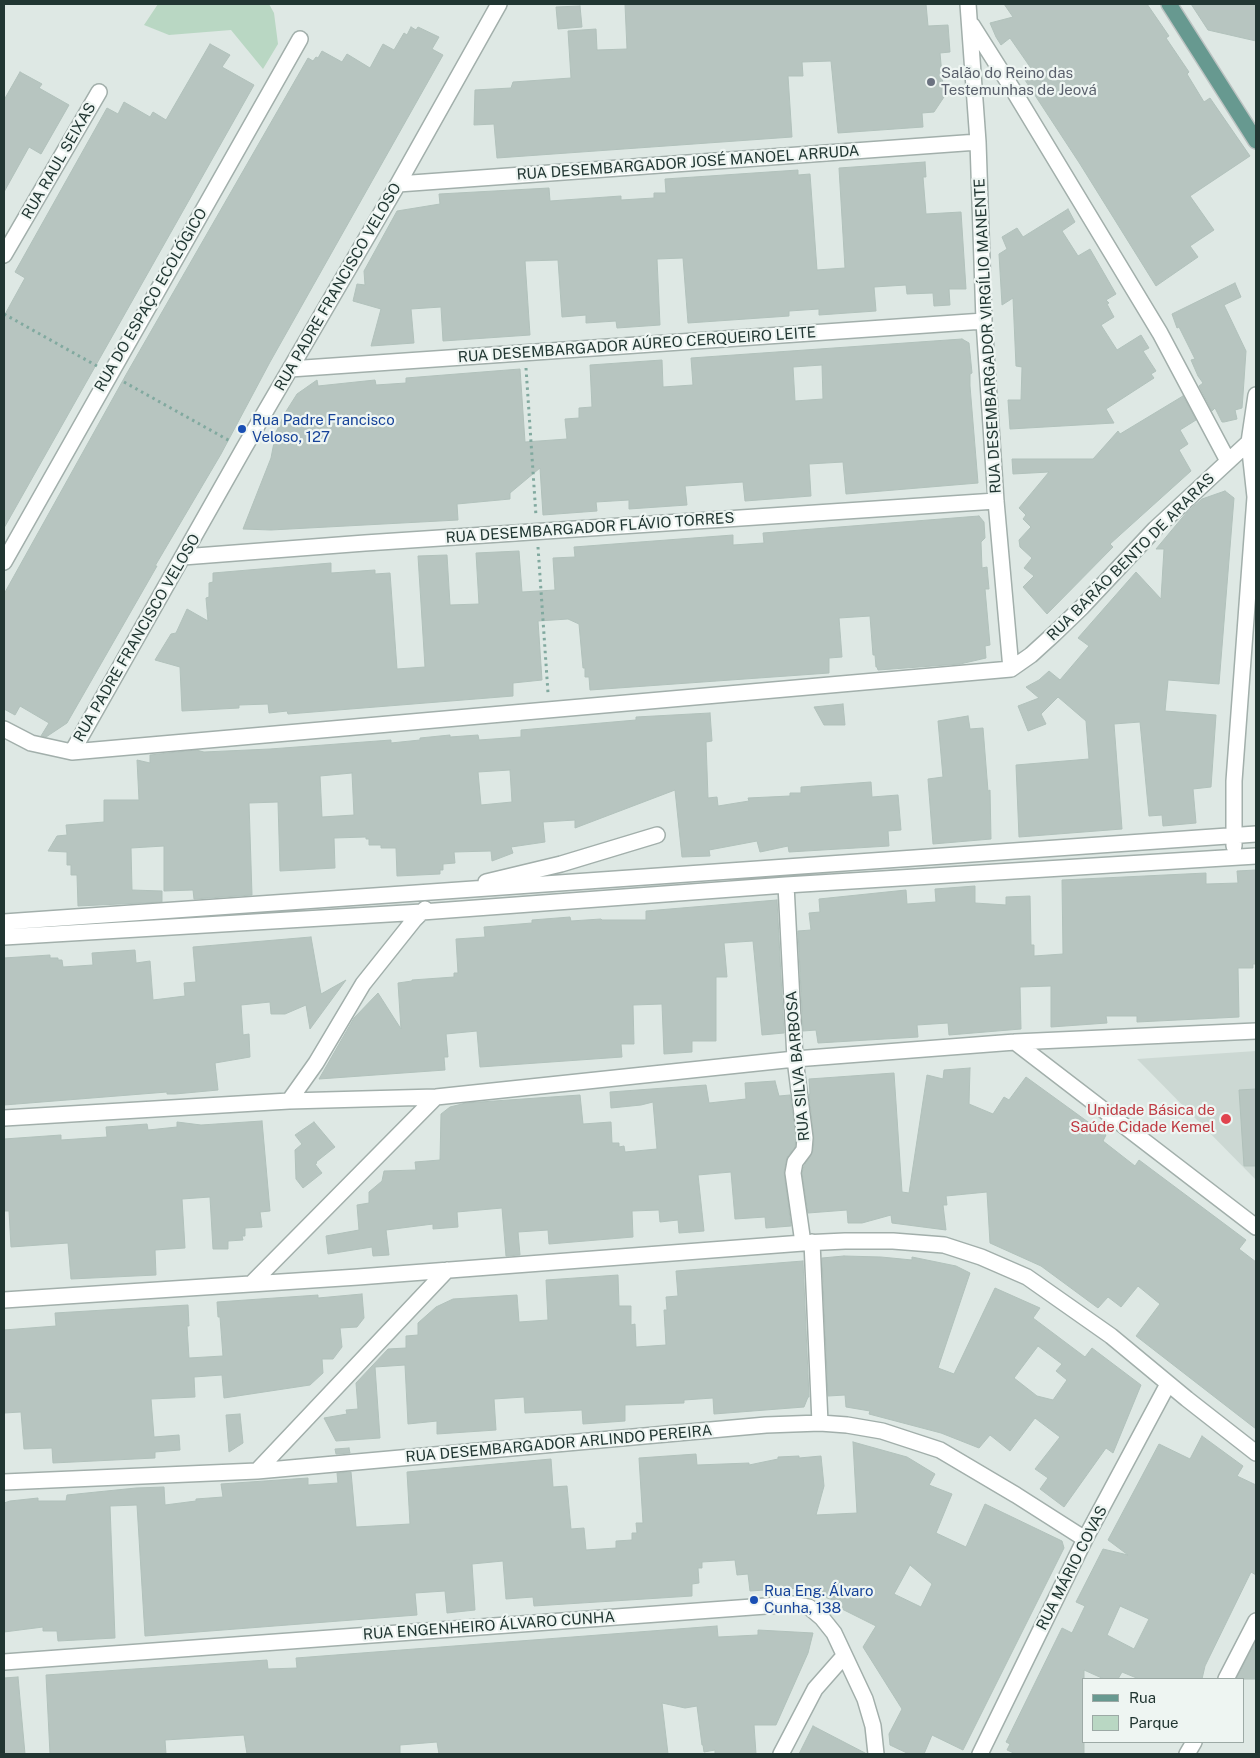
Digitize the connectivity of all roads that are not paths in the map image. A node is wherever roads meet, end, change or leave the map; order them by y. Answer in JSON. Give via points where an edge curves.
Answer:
{"nodes":[{"id":1,"x":498,"y":4,"type":"edge"},
{"id":2,"x":968,"y":4,"type":"edge"},
{"id":3,"x":1169,"y":4,"type":"edge"},
{"id":4,"x":971,"y":23,"type":"junction"},
{"id":5,"x":300,"y":39,"type":"dead end"},
{"id":6,"x":100,"y":92,"type":"dead end"},
{"id":7,"x":1256,"y":141,"type":"edge"},
{"id":8,"x":978,"y":142,"type":"junction"},
{"id":9,"x":398,"y":184,"type":"junction"},
{"id":10,"x":4,"y":255,"type":"edge"},
{"id":11,"x":984,"y":321,"type":"junction"},
{"id":12,"x":290,"y":369,"type":"junction"},
{"id":13,"x":1256,"y":394,"type":"edge"},
{"id":14,"x":1248,"y":442,"type":"junction"},
{"id":15,"x":1228,"y":461,"type":"junction"},
{"id":16,"x":996,"y":501,"type":"junction"},
{"id":17,"x":183,"y":557,"type":"junction"},
{"id":18,"x":4,"y":562,"type":"edge"},
{"id":19,"x":1010,"y":669,"type":"junction"},
{"id":20,"x":4,"y":730,"type":"edge"},
{"id":21,"x":72,"y":752,"type":"junction"},
{"id":22,"x":1256,"y":834,"type":"edge"},
{"id":23,"x":657,"y":835,"type":"dead end"},
{"id":24,"x":1233,"y":836,"type":"junction"},
{"id":25,"x":1256,"y":856,"type":"edge"},
{"id":26,"x":1234,"y":858,"type":"junction"},
{"id":27,"x":786,"y":885,"type":"junction"},
{"id":28,"x":447,"y":892,"type":"junction"},
{"id":29,"x":422,"y":912,"type":"junction"},
{"id":30,"x":4,"y":922,"type":"edge"},
{"id":31,"x":4,"y":937,"type":"edge"},
{"id":32,"x":1256,"y":1031,"type":"edge"},
{"id":33,"x":1015,"y":1042,"type":"junction"},
{"id":34,"x":795,"y":1059,"type":"junction"},
{"id":35,"x":436,"y":1097,"type":"junction"},
{"id":36,"x":289,"y":1101,"type":"junction"},
{"id":37,"x":4,"y":1118,"type":"edge"},
{"id":38,"x":1256,"y":1227,"type":"edge"},
{"id":39,"x":808,"y":1243,"type":"junction"},
{"id":40,"x":447,"y":1270,"type":"junction"},
{"id":41,"x":251,"y":1284,"type":"junction"},
{"id":42,"x":4,"y":1300,"type":"edge"},
{"id":43,"x":1168,"y":1384,"type":"junction"},
{"id":44,"x":820,"y":1423,"type":"junction"},
{"id":45,"x":1256,"y":1453,"type":"edge"},
{"id":46,"x":257,"y":1471,"type":"junction"},
{"id":47,"x":4,"y":1482,"type":"edge"},
{"id":48,"x":1085,"y":1539,"type":"junction"},
{"id":49,"x":1256,"y":1621,"type":"edge"},
{"id":50,"x":844,"y":1656,"type":"junction"},
{"id":51,"x":4,"y":1662,"type":"edge"},
{"id":52,"x":1227,"y":1678,"type":"edge"},
{"id":53,"x":1193,"y":1743,"type":"edge"},
{"id":54,"x":781,"y":1754,"type":"edge"},
{"id":55,"x":876,"y":1754,"type":"edge"},
{"id":56,"x":980,"y":1754,"type":"edge"},
{"id":57,"x":1187,"y":1754,"type":"edge"}],
"edges":[{"from":1,"to":9,"type":"street","name":"RUA PADRE FRANCISCO VELOSO"},
{"from":2,"to":4,"type":"street","name":"RUA DESEMBARGADOR VIRGÍLIO MANENTE"},
{"from":3,"to":7,"type":"main road"},
{"from":4,"to":8,"type":"street","name":"RUA DESEMBARGADOR VIRGÍLIO MANENTE"},
{"from":4,"to":15,"type":"street","via":[[1016,92],[1160,333]]},
{"from":5,"to":18,"type":"street","name":"RUA DO ESPAÇO ECOLÓGICO"},
{"from":6,"to":10,"type":"street","name":"RUA RAUL SEIXAS"},
{"from":8,"to":9,"type":"street","name":"RUA DESEMBARGADOR JOSÉ MANOEL ARRUDA"},
{"from":8,"to":11,"type":"street","name":"RUA DESEMBARGADOR VIRGÍLIO MANENTE"},
{"from":9,"to":12,"type":"street","name":"RUA PADRE FRANCISCO VELOSO"},
{"from":11,"to":12,"type":"street","name":"RUA DESEMBARGADOR AÚREO CERQUEIRO LEITE"},
{"from":11,"to":16,"type":"street","name":"RUA DESEMBARGADOR VIRGÍLIO MANENTE"},
{"from":12,"to":17,"type":"street","name":"RUA PADRE FRANCISCO VELOSO"},
{"from":13,"to":14,"type":"street"},
{"from":14,"to":15,"type":"street","name":"RUA BARÃO BENTO DE ARARAS"},
{"from":14,"to":24,"type":"street","via":[[1255,497],[1234,781]]},
{"from":15,"to":19,"type":"street","name":"RUA BARÃO BENTO DE ARARAS","via":[[1155,529],[1054,634]]},
{"from":16,"to":17,"type":"street","name":"RUA DESEMBARGADOR FLÁVIO TORRES"},
{"from":16,"to":19,"type":"street","name":"RUA DESEMBARGADOR VIRGÍLIO MANENTE"},
{"from":17,"to":21,"type":"street","name":"RUA PADRE FRANCISCO VELOSO"},
{"from":19,"to":21,"type":"street"},
{"from":20,"to":21,"type":"street","via":[[31,743]]},
{"from":22,"to":24,"type":"street"},
{"from":23,"to":28,"type":"street","via":[[561,864]]},
{"from":24,"to":26,"type":"street"},
{"from":24,"to":28,"type":"street"},
{"from":25,"to":26,"type":"street"},
{"from":26,"to":27,"type":"street"},
{"from":27,"to":29,"type":"street"},
{"from":27,"to":34,"type":"street","name":"RUA SILVA BARBOSA"},
{"from":28,"to":29,"type":"street"},
{"from":28,"to":30,"type":"street"},
{"from":29,"to":31,"type":"street"},
{"from":29,"to":36,"type":"street","via":[[363,984],[316,1063]]},
{"from":32,"to":33,"type":"street"},
{"from":33,"to":34,"type":"street"},
{"from":33,"to":38,"type":"street"},
{"from":34,"to":35,"type":"street"},
{"from":34,"to":39,"type":"street","name":"RUA SILVA BARBOSA","via":[[805,1144],[793,1173]]},
{"from":35,"to":36,"type":"street"},
{"from":35,"to":41,"type":"street"},
{"from":36,"to":37,"type":"street"},
{"from":39,"to":40,"type":"street"},
{"from":39,"to":43,"type":"street","via":[[893,1241],[944,1245],[981,1257],[1027,1278],[1111,1336]]},
{"from":39,"to":44,"type":"street","name":"RUA SILVA BARBOSA"},
{"from":40,"to":41,"type":"street"},
{"from":40,"to":46,"type":"street"},
{"from":41,"to":42,"type":"street"},
{"from":43,"to":45,"type":"street"},
{"from":43,"to":48,"type":"street","name":"RUA MÁRIO COVAS"},
{"from":44,"to":46,"type":"street","name":"RUA DESEMBARGADOR ARLINDO PEREIRA","via":[[766,1425]]},
{"from":44,"to":48,"type":"street","name":"RUA DESEMBARGADOR ARLINDO PEREIRA","via":[[882,1431],[940,1450]]},
{"from":46,"to":47,"type":"street","name":"RUA DESEMBARGADOR ARLINDO PEREIRA"},
{"from":48,"to":56,"type":"street","name":"RUA MÁRIO COVAS"},
{"from":49,"to":52,"type":"street"},
{"from":50,"to":51,"type":"street","name":"RUA ENGENHEIRO ÁLVARO CUNHA","via":[[834,1633],[822,1618],[809,1608],[793,1604]]},
{"from":50,"to":54,"type":"street","via":[[815,1690]]},
{"from":50,"to":55,"type":"street","name":"RUA ENGENHEIRO ÁLVARO CUNHA","via":[[865,1699],[873,1726]]},
{"from":53,"to":57,"type":"street"}]}
